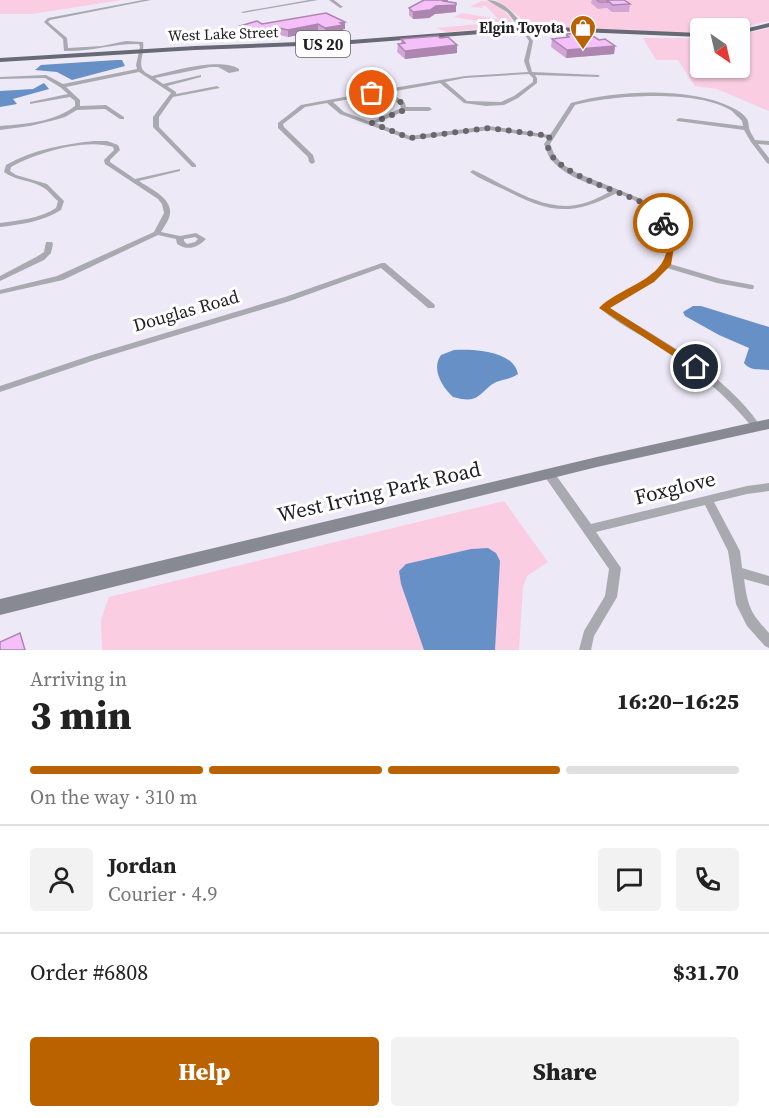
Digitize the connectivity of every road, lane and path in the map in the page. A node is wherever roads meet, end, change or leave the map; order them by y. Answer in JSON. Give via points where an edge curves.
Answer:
{"nodes":[{"id":1,"x":149,"y":0,"type":"edge"},
{"id":2,"x":316,"y":0,"type":"edge"},
{"id":3,"x":331,"y":0,"type":"edge"},
{"id":4,"x":489,"y":0,"type":"edge"},
{"id":5,"x":341,"y":7,"type":"dead end"},
{"id":6,"x":243,"y":12,"type":"dead end"},
{"id":7,"x":769,"y":25,"type":"edge"},
{"id":8,"x":523,"y":28,"type":"junction"},
{"id":9,"x":750,"y":30,"type":"edge"},
{"id":10,"x":690,"y":35,"type":"edge"},
{"id":11,"x":141,"y":51,"type":"junction"},
{"id":12,"x":0,"y":58,"type":"edge"},
{"id":13,"x":220,"y":66,"type":"dead end"},
{"id":14,"x":140,"y":70,"type":"junction"},
{"id":15,"x":530,"y":73,"type":"junction"},
{"id":16,"x":199,"y":76,"type":"dead end"},
{"id":17,"x":598,"y":76,"type":"dead end"},
{"id":18,"x":154,"y":77,"type":"junction"},
{"id":19,"x":0,"y":78,"type":"edge"},
{"id":20,"x":374,"y":82,"type":"dead end"},
{"id":21,"x":442,"y":82,"type":"junction"},
{"id":22,"x":164,"y":85,"type":"junction"},
{"id":23,"x":63,"y":86,"type":"junction"},
{"id":24,"x":217,"y":88,"type":"dead end"},
{"id":25,"x":386,"y":91,"type":"junction"},
{"id":26,"x":71,"y":95,"type":"junction"},
{"id":27,"x":173,"y":96,"type":"junction"},
{"id":28,"x":328,"y":101,"type":"junction"},
{"id":29,"x":32,"y":103,"type":"dead end"},
{"id":30,"x":77,"y":108,"type":"junction"},
{"id":31,"x":429,"y":109,"type":"dead end"},
{"id":32,"x":404,"y":110,"type":"junction"},
{"id":33,"x":122,"y":118,"type":"dead end"},
{"id":34,"x":679,"y":120,"type":"dead end"},
{"id":35,"x":372,"y":123,"type":"junction"},
{"id":36,"x":0,"y":128,"type":"edge"},
{"id":37,"x":746,"y":128,"type":"junction"},
{"id":38,"x":550,"y":136,"type":"junction"},
{"id":39,"x":754,"y":142,"type":"junction"},
{"id":40,"x":769,"y":143,"type":"edge"},
{"id":41,"x":312,"y":162,"type":"dead end"},
{"id":42,"x":769,"y":162,"type":"edge"},
{"id":43,"x":194,"y":166,"type":"dead end"},
{"id":44,"x":114,"y":170,"type":"joint"},
{"id":45,"x":178,"y":170,"type":"dead end"},
{"id":46,"x":473,"y":172,"type":"dead end"},
{"id":47,"x":133,"y":181,"type":"junction"},
{"id":48,"x":616,"y":191,"type":"junction"},
{"id":49,"x":0,"y":225,"type":"edge"},
{"id":50,"x":157,"y":233,"type":"junction"},
{"id":51,"x":180,"y":238,"type":"dead end"},
{"id":52,"x":49,"y":244,"type":"dead end"},
{"id":53,"x":666,"y":265,"type":"junction"},
{"id":54,"x":0,"y":279,"type":"edge"},
{"id":55,"x":750,"y":287,"type":"dead end"},
{"id":56,"x":1,"y":290,"type":"edge"},
{"id":57,"x":431,"y":306,"type":"dead end"},
{"id":58,"x":0,"y":389,"type":"edge"},
{"id":59,"x":763,"y":425,"type":"edge"},
{"id":60,"x":549,"y":474,"type":"junction"},
{"id":61,"x":769,"y":487,"type":"edge"},
{"id":62,"x":708,"y":501,"type":"junction"},
{"id":63,"x":590,"y":529,"type":"junction"},
{"id":64,"x":738,"y":572,"type":"junction"},
{"id":65,"x":769,"y":580,"type":"edge"},
{"id":66,"x":0,"y":607,"type":"edge"},
{"id":67,"x":769,"y":642,"type":"edge"},
{"id":68,"x":585,"y":650,"type":"edge"}],
"edges":[{"from":1,"to":11,"type":"street","via":[[46,22],[65,39],[66,50],[135,41],[142,45]]},
{"from":2,"to":6,"type":"street"},
{"from":3,"to":5,"type":"street"},
{"from":4,"to":8,"type":"street","via":[[509,11]]},
{"from":7,"to":9,"type":"highway"},
{"from":8,"to":10,"type":"highway","name":"West Lake Street","number":"US 20"},
{"from":8,"to":11,"type":"highway","name":"West Lake Street","number":"US 20","via":[[351,42]]},
{"from":8,"to":15,"type":"street","via":[[531,41],[525,61]]},
{"from":11,"to":12,"type":"highway","name":"West Lake Street","number":"US 20"},
{"from":11,"to":14,"type":"street"},
{"from":13,"to":18,"type":"street"},
{"from":14,"to":18,"type":"street"},
{"from":14,"to":23,"type":"street"},
{"from":15,"to":17,"type":"street"},
{"from":15,"to":21,"type":"street"},
{"from":15,"to":21,"type":"street","via":[[534,82],[502,104],[466,102]]},
{"from":16,"to":22,"type":"street"},
{"from":18,"to":22,"type":"street"},
{"from":19,"to":23,"type":"street","via":[[42,76]]},
{"from":20,"to":25,"type":"street"},
{"from":21,"to":25,"type":"street"},
{"from":22,"to":27,"type":"street"},
{"from":23,"to":26,"type":"street"},
{"from":24,"to":27,"type":"street"},
{"from":25,"to":28,"type":"street"},
{"from":25,"to":32,"type":"street","via":[[403,104]]},
{"from":26,"to":29,"type":"street"},
{"from":26,"to":30,"type":"street","via":[[79,104]]},
{"from":27,"to":43,"type":"street","via":[[154,123]]},
{"from":28,"to":35,"type":"street","via":[[342,113]]},
{"from":28,"to":41,"type":"street","via":[[303,106],[280,124],[311,156]]},
{"from":30,"to":33,"type":"street","via":[[106,107]]},
{"from":30,"to":36,"type":"street","via":[[58,117]]},
{"from":31,"to":32,"type":"street"},
{"from":32,"to":35,"type":"street"},
{"from":34,"to":37,"type":"street"},
{"from":35,"to":38,"type":"street","via":[[410,138],[489,128]]},
{"from":37,"to":38,"type":"street","via":[[738,112],[709,100],[675,94],[600,98],[573,104]]},
{"from":37,"to":39,"type":"street"},
{"from":38,"to":48,"type":"street","via":[[548,150],[560,165]]},
{"from":39,"to":40,"type":"street"},
{"from":39,"to":42,"type":"street"},
{"from":44,"to":47,"type":"street"},
{"from":44,"to":49,"type":"street","via":[[107,160],[117,150],[116,146],[98,141],[14,162],[7,172],[45,185],[61,201],[60,209],[34,221]]},
{"from":45,"to":47,"type":"street"},
{"from":46,"to":48,"type":"street","via":[[544,207],[571,207]]},
{"from":47,"to":50,"type":"street","via":[[165,204],[167,213]]},
{"from":48,"to":53,"type":"street","via":[[650,206],[661,220],[671,241]]},
{"from":50,"to":51,"type":"street"},
{"from":50,"to":56,"type":"street","via":[[71,274]]},
{"from":52,"to":54,"type":"street","via":[[41,258]]},
{"from":53,"to":55,"type":"street"},
{"from":53,"to":59,"type":"street","via":[[651,280],[604,308],[696,367]]},
{"from":57,"to":58,"type":"street","name":"Douglas Road","via":[[382,265],[301,295],[69,363]]},
{"from":59,"to":60,"type":"main road","name":"West Irving Park Road"},
{"from":60,"to":63,"type":"street"},
{"from":60,"to":66,"type":"main road","name":"West Irving Park Road"},
{"from":61,"to":62,"type":"street","name":"Foxglove"},
{"from":62,"to":63,"type":"street","name":"Foxglove"},
{"from":62,"to":64,"type":"street","via":[[734,551]]},
{"from":63,"to":68,"type":"street","via":[[615,568],[611,597],[588,635]]},
{"from":64,"to":65,"type":"street"},
{"from":64,"to":67,"type":"street","via":[[742,604],[751,622]]}]}
